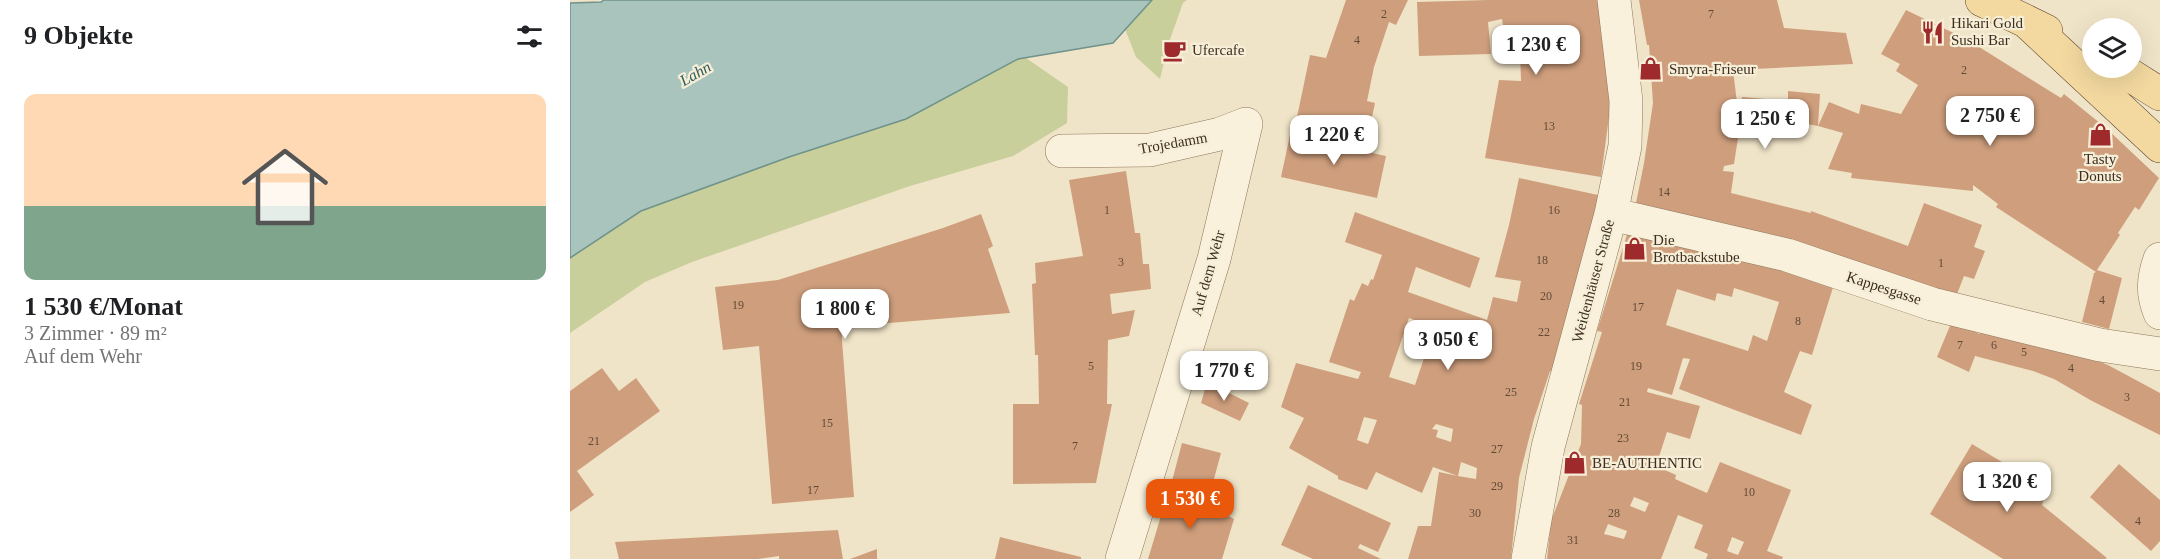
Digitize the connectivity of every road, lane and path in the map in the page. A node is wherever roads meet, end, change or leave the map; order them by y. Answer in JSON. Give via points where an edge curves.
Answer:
{"nodes":[{"id":1,"x":1614,"y":0,"type":"edge"},
{"id":2,"x":1982,"y":0,"type":"edge"},
{"id":3,"x":2028,"y":22,"type":"junction"},
{"id":4,"x":2082,"y":49,"type":"edge"},
{"id":5,"x":2135,"y":78,"type":"edge"},
{"id":6,"x":2160,"y":94,"type":"edge"},
{"id":7,"x":1246,"y":124,"type":"joint"},
{"id":8,"x":2160,"y":146,"type":"edge"},
{"id":9,"x":1062,"y":151,"type":"dead end"},
{"id":10,"x":1611,"y":214,"type":"junction"},
{"id":11,"x":2160,"y":259,"type":"edge"},
{"id":12,"x":2160,"y":314,"type":"edge"},
{"id":13,"x":2160,"y":354,"type":"edge"},
{"id":14,"x":1122,"y":559,"type":"edge"},
{"id":15,"x":1528,"y":559,"type":"edge"}],
"edges":[{"from":1,"to":10,"type":"street","name":"Weidenhäuser Straße","via":[[1626,101],[1625,146]]},
{"from":2,"to":3,"type":"main road"},
{"from":3,"to":4,"type":"main road"},
{"from":3,"to":8,"type":"main road"},
{"from":5,"to":6,"type":"main road"},
{"from":7,"to":9,"type":"street","name":"Trojedamm","via":[[1150,150]]},
{"from":7,"to":14,"type":"street","name":"Auf dem Wehr","via":[[1214,259]]},
{"from":10,"to":13,"type":"street","name":"Kappesgasse","via":[[1787,255],[1932,304],[2100,345]]},
{"from":10,"to":15,"type":"street","name":"Weidenhäuser Straße","via":[[1548,447]]},
{"from":11,"to":12,"type":"street","via":[[2153,288]]}]}
